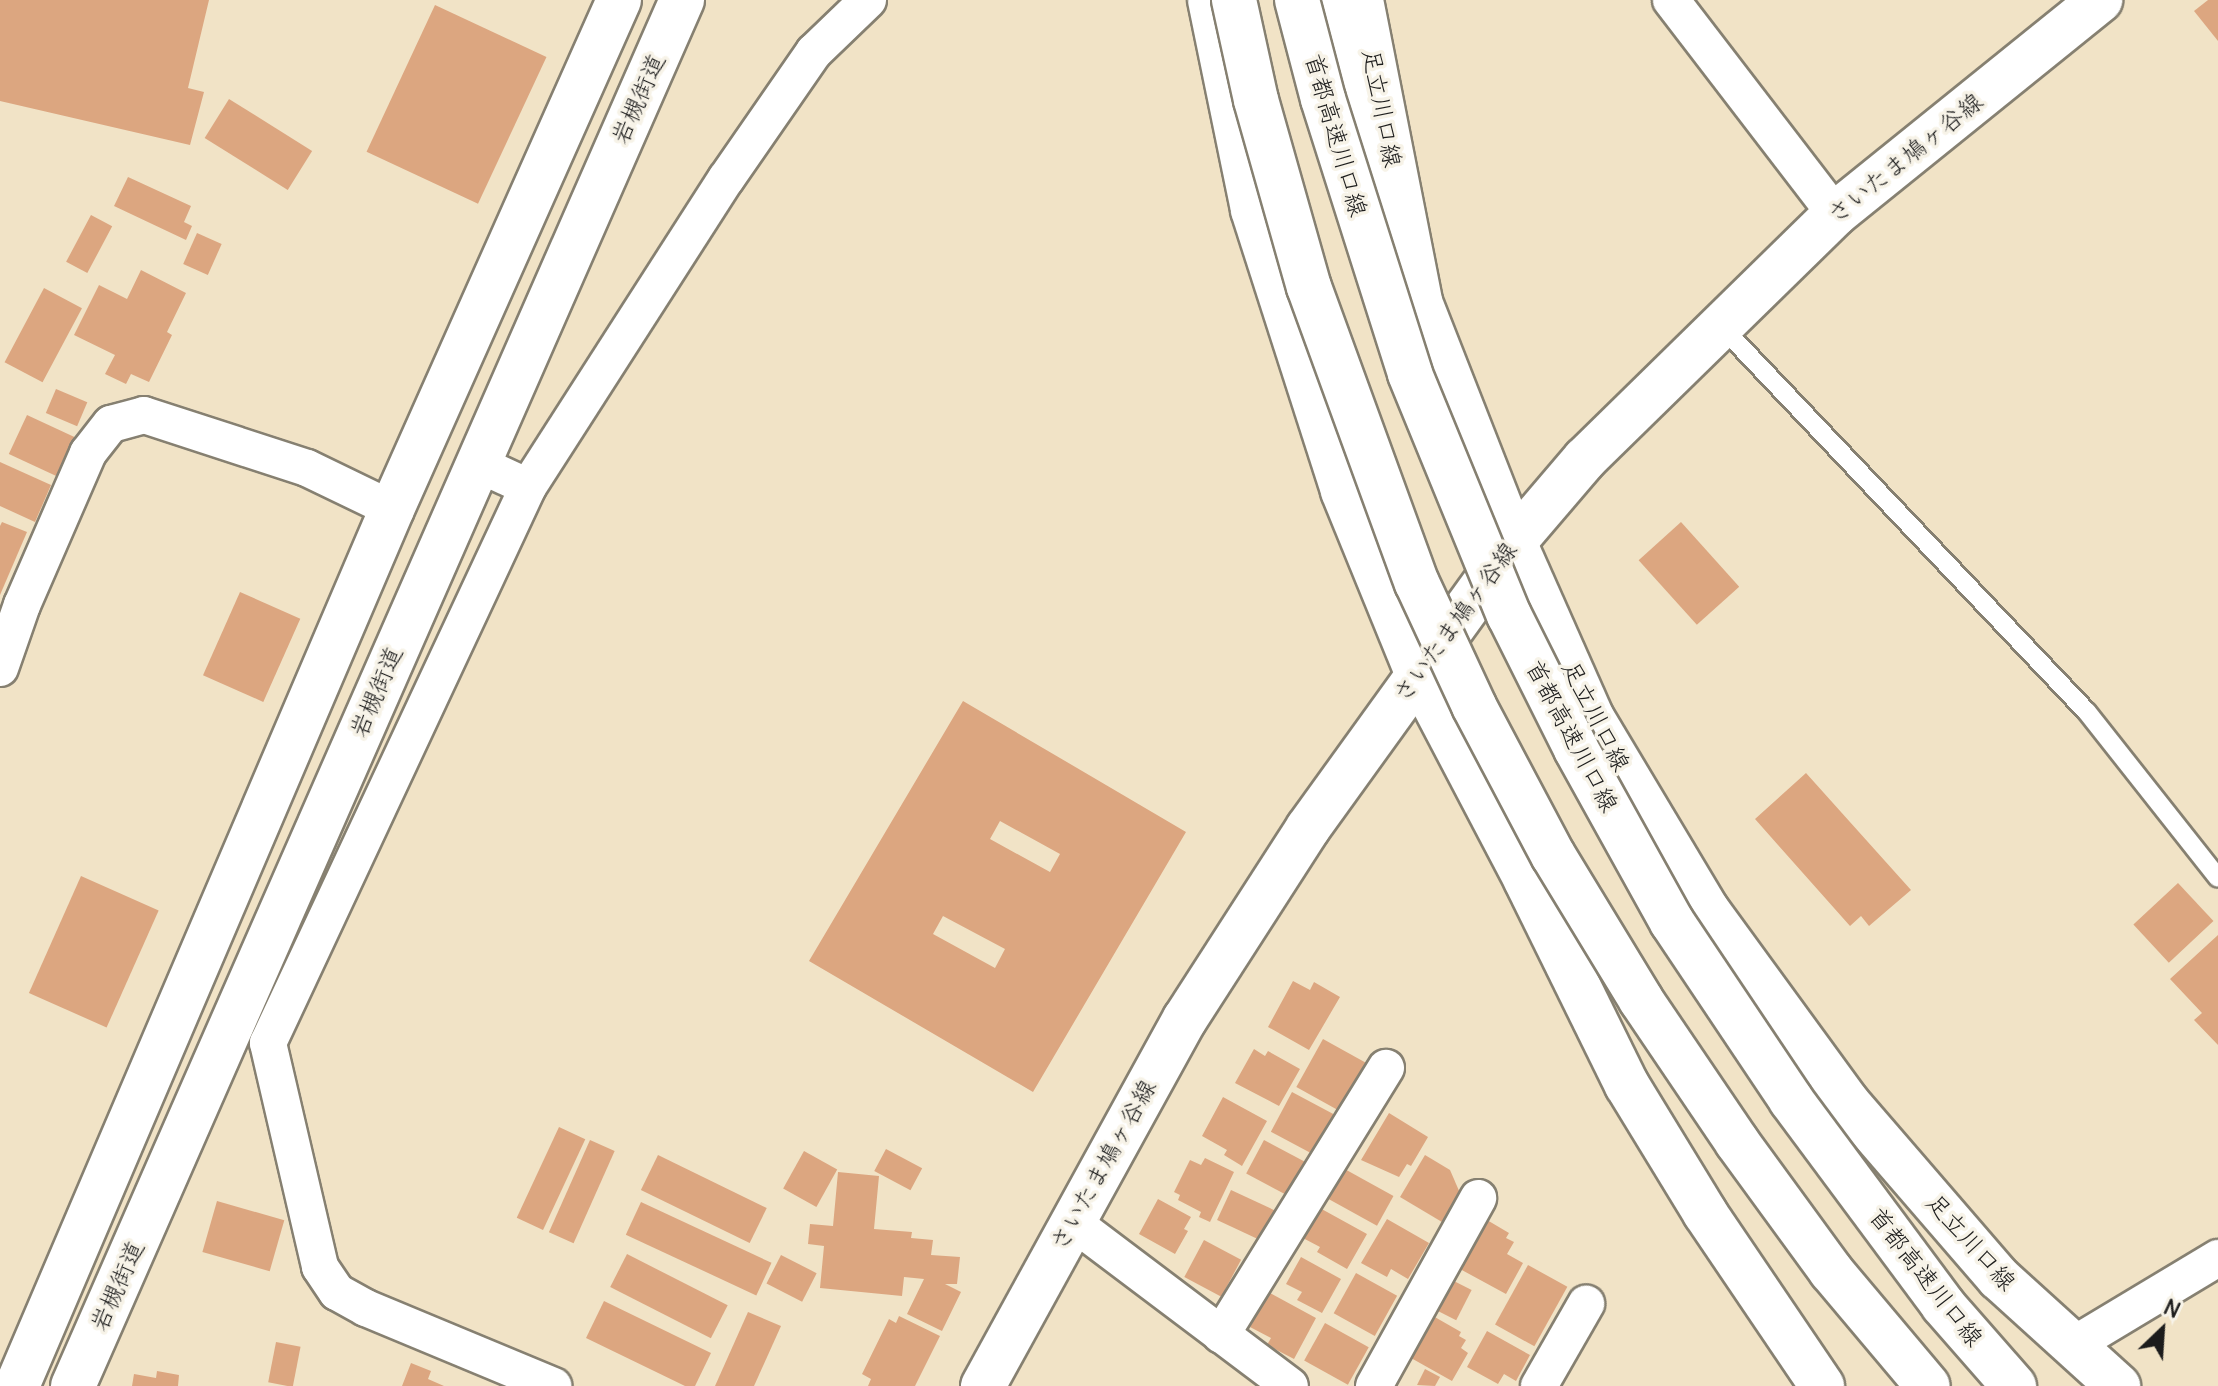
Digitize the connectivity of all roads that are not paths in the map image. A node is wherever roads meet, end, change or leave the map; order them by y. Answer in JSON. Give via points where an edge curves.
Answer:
{"nodes":[{"id":1,"x":619,"y":0,"type":"edge"},
{"id":2,"x":682,"y":0,"type":"edge"},
{"id":3,"x":868,"y":0,"type":"edge"},
{"id":4,"x":1210,"y":0,"type":"edge"},
{"id":5,"x":1234,"y":0,"type":"edge"},
{"id":6,"x":1297,"y":0,"type":"edge"},
{"id":7,"x":1332,"y":0,"type":"edge"},
{"id":8,"x":1361,"y":0,"type":"edge"},
{"id":9,"x":1671,"y":0,"type":"edge"},
{"id":10,"x":2100,"y":0,"type":"edge"},
{"id":11,"x":1835,"y":214,"type":"junction"},
{"id":12,"x":1719,"y":324,"type":"junction"},
{"id":13,"x":1410,"y":374,"type":"junction"},
{"id":14,"x":476,"y":463,"type":"junction"},
{"id":15,"x":528,"y":487,"type":"junction"},
{"id":16,"x":392,"y":509,"type":"junction"},
{"id":17,"x":1514,"y":542,"type":"junction"},
{"id":18,"x":0,"y":668,"type":"edge"},
{"id":19,"x":1417,"y":672,"type":"junction"},
{"id":20,"x":2218,"y":878,"type":"edge"},
{"id":21,"x":249,"y":1035,"type":"junction"},
{"id":22,"x":1386,"y":1068,"type":"dead end"},
{"id":23,"x":1478,"y":1198,"type":"dead end"},
{"id":24,"x":1071,"y":1221,"type":"junction"},
{"id":25,"x":2218,"y":1258,"type":"edge"},
{"id":26,"x":1586,"y":1304,"type":"dead end"},
{"id":27,"x":1221,"y":1335,"type":"junction"},
{"id":28,"x":2075,"y":1344,"type":"junction"},
{"id":29,"x":17,"y":1386,"type":"edge"},
{"id":30,"x":73,"y":1386,"type":"edge"},
{"id":31,"x":553,"y":1386,"type":"edge"},
{"id":32,"x":983,"y":1386,"type":"edge"},
{"id":33,"x":1290,"y":1386,"type":"edge"},
{"id":34,"x":1374,"y":1386,"type":"edge"},
{"id":35,"x":1539,"y":1386,"type":"edge"},
{"id":36,"x":1822,"y":1386,"type":"edge"},
{"id":37,"x":1928,"y":1386,"type":"edge"},
{"id":38,"x":2014,"y":1386,"type":"edge"},
{"id":39,"x":2118,"y":1386,"type":"edge"}],
"edges":[{"from":1,"to":16,"type":"main road"},
{"from":2,"to":14,"type":"main road","name":"岩槻街道"},
{"from":3,"to":15,"type":"street","via":[[814,52]]},
{"from":4,"to":19,"type":"main road","via":[[1253,210],[1343,491]]},
{"from":5,"to":37,"type":"main road","bridge":true,"via":[[1309,287],[1417,583],[1474,706],[1553,855],[1641,1000],[1831,1271]]},
{"from":6,"to":13,"type":"main road","name":"首都高速川口線","bridge":true},
{"from":7,"to":13,"type":"main road","bridge":true},
{"from":8,"to":17,"type":"main road","name":"足立川口線","via":[[1420,302]]},
{"from":9,"to":11,"type":"street"},
{"from":10,"to":11,"type":"main road","name":"さいたま鳩ヶ谷線"},
{"from":11,"to":12,"type":"main road","name":"さいたま鳩ヶ谷線"},
{"from":12,"to":17,"type":"main road","name":"さいたま鳩ヶ谷線","via":[[1585,459]]},
{"from":12,"to":20,"type":"lane","via":[[2087,712]]},
{"from":13,"to":38,"type":"main road","name":"首都高速川口線","bridge":true,"via":[[1509,615],[1672,922],[1791,1100],[1943,1305]]},
{"from":14,"to":15,"type":"street"},
{"from":14,"to":21,"type":"main road","name":"岩槻街道"},
{"from":15,"to":21,"type":"street"},
{"from":16,"to":18,"type":"street","via":[[307,468],[144,415],[111,424],[88,453]]},
{"from":16,"to":29,"type":"main road"},
{"from":17,"to":19,"type":"main road","name":"さいたま鳩ヶ谷線"},
{"from":17,"to":28,"type":"main road","name":"足立川口線","via":[[1592,718],[1707,910],[1847,1102],[1999,1278]]},
{"from":19,"to":24,"type":"main road","name":"さいたま鳩ヶ谷線","via":[[1185,1019]]},
{"from":19,"to":36,"type":"main road","via":[[1627,1085],[1705,1213]]},
{"from":21,"to":30,"type":"main road","name":"岩槻街道"},
{"from":21,"to":31,"type":"street","via":[[320,1267],[337,1292]]},
{"from":22,"to":27,"type":"street"},
{"from":23,"to":34,"type":"street"},
{"from":24,"to":27,"type":"street"},
{"from":24,"to":32,"type":"main road","name":"さいたま鳩ヶ谷線"},
{"from":25,"to":28,"type":"street"},
{"from":26,"to":35,"type":"street"},
{"from":27,"to":33,"type":"street"},
{"from":28,"to":39,"type":"main road","name":"足立川口線"}]}
